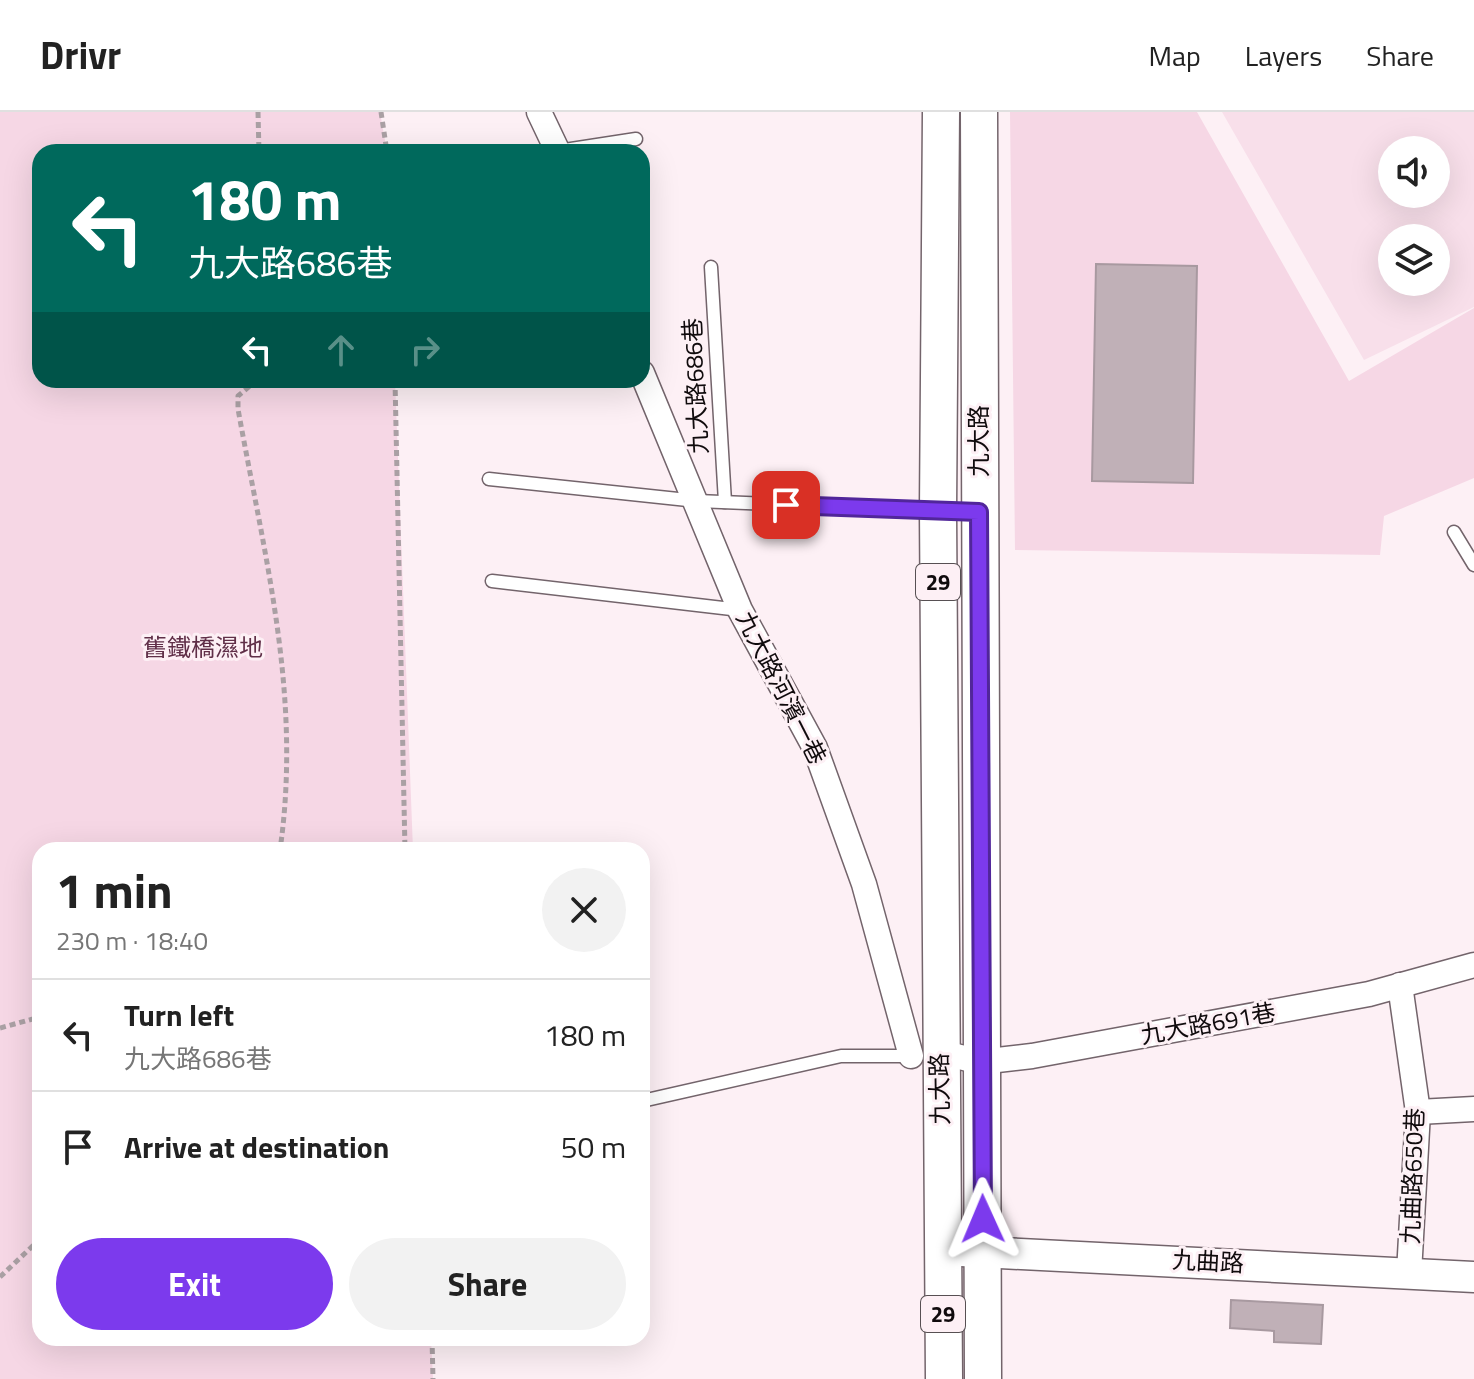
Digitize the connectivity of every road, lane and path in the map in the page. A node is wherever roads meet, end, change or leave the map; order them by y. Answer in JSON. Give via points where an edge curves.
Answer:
{"nodes":[{"id":1,"x":258,"y":112,"type":"edge"},
{"id":2,"x":381,"y":112,"type":"edge"},
{"id":3,"x":539,"y":112,"type":"edge"},
{"id":4,"x":941,"y":112,"type":"edge"},
{"id":5,"x":979,"y":112,"type":"edge"},
{"id":6,"x":636,"y":139,"type":"dead end"},
{"id":7,"x":259,"y":144,"type":"edge"},
{"id":8,"x":386,"y":144,"type":"edge"},
{"id":9,"x":554,"y":144,"type":"edge"},
{"id":10,"x":606,"y":144,"type":"edge"},
{"id":11,"x":711,"y":267,"type":"dead end"},
{"id":12,"x":248,"y":388,"type":"edge"},
{"id":13,"x":395,"y":388,"type":"edge"},
{"id":14,"x":648,"y":388,"type":"edge"},
{"id":15,"x":489,"y":479,"type":"dead end"},
{"id":16,"x":697,"y":501,"type":"junction"},
{"id":17,"x":725,"y":502,"type":"junction"},
{"id":18,"x":938,"y":511,"type":"junction"},
{"id":19,"x":979,"y":512,"type":"junction"},
{"id":20,"x":1454,"y":532,"type":"dead end"},
{"id":21,"x":1474,"y":565,"type":"edge"},
{"id":22,"x":492,"y":581,"type":"dead end"},
{"id":23,"x":740,"y":610,"type":"junction"},
{"id":24,"x":281,"y":842,"type":"edge"},
{"id":25,"x":405,"y":842,"type":"edge"},
{"id":26,"x":1474,"y":965,"type":"edge"},
{"id":27,"x":1400,"y":985,"type":"junction"},
{"id":28,"x":32,"y":1019,"type":"edge"},
{"id":29,"x":0,"y":1028,"type":"edge"},
{"id":30,"x":926,"y":1054,"type":"junction"},
{"id":31,"x":980,"y":1062,"type":"junction"},
{"id":32,"x":650,"y":1099,"type":"edge"},
{"id":33,"x":1474,"y":1109,"type":"edge"},
{"id":34,"x":1418,"y":1112,"type":"junction"},
{"id":35,"x":32,"y":1247,"type":"edge"},
{"id":36,"x":942,"y":1250,"type":"junction"},
{"id":37,"x":983,"y":1250,"type":"junction"},
{"id":38,"x":1409,"y":1273,"type":"junction"},
{"id":39,"x":0,"y":1277,"type":"edge"},
{"id":40,"x":1474,"y":1277,"type":"edge"},
{"id":41,"x":432,"y":1346,"type":"edge"},
{"id":42,"x":433,"y":1379,"type":"edge"},
{"id":43,"x":944,"y":1379,"type":"edge"},
{"id":44,"x":983,"y":1379,"type":"edge"}],
"edges":[{"from":1,"to":7,"type":"path"},
{"from":2,"to":8,"type":"path"},
{"from":3,"to":9,"type":"street"},
{"from":4,"to":18,"type":"main road","name":"九大路","number":"29"},
{"from":5,"to":19,"type":"main road","name":"九大路","number":"29"},
{"from":6,"to":10,"type":"lane"},
{"from":11,"to":17,"type":"lane","name":"九大路686巷"},
{"from":12,"to":24,"type":"path","via":[[238,396],[238,409],[285,670],[288,790]]},
{"from":13,"to":25,"type":"path"},
{"from":14,"to":16,"type":"street","name":"九大路河濱一巷"},
{"from":15,"to":16,"type":"lane"},
{"from":16,"to":17,"type":"lane"},
{"from":16,"to":23,"type":"street","name":"九大路河濱一巷"},
{"from":17,"to":18,"type":"lane"},
{"from":18,"to":19,"type":"lane"},
{"from":18,"to":30,"type":"main road","name":"九大路","number":"29"},
{"from":19,"to":31,"type":"main road","name":"九大路","number":"29"},
{"from":20,"to":21,"type":"lane"},
{"from":22,"to":23,"type":"lane"},
{"from":23,"to":30,"type":"street","name":"九大路河濱一巷","via":[[815,748]]},
{"from":26,"to":27,"type":"street","name":"九大路691巷"},
{"from":27,"to":31,"type":"street","name":"九大路691巷"},
{"from":27,"to":34,"type":"street","name":"九曲路650巷"},
{"from":28,"to":29,"type":"path"},
{"from":30,"to":31,"type":"street","name":"九大路691巷"},
{"from":30,"to":32,"type":"lane","via":[[841,1056]]},
{"from":30,"to":36,"type":"main road","name":"九大路","number":"29"},
{"from":31,"to":37,"type":"main road","name":"九大路","number":"29"},
{"from":33,"to":34,"type":"street"},
{"from":34,"to":38,"type":"street","name":"九曲路650巷"},
{"from":35,"to":39,"type":"path"},
{"from":36,"to":37,"type":"street","name":"九曲路"},
{"from":36,"to":43,"type":"main road","number":"29"},
{"from":37,"to":38,"type":"street","name":"九曲路"},
{"from":37,"to":44,"type":"main road","number":"29"},
{"from":38,"to":40,"type":"street","name":"九曲路"},
{"from":41,"to":42,"type":"path"}]}
